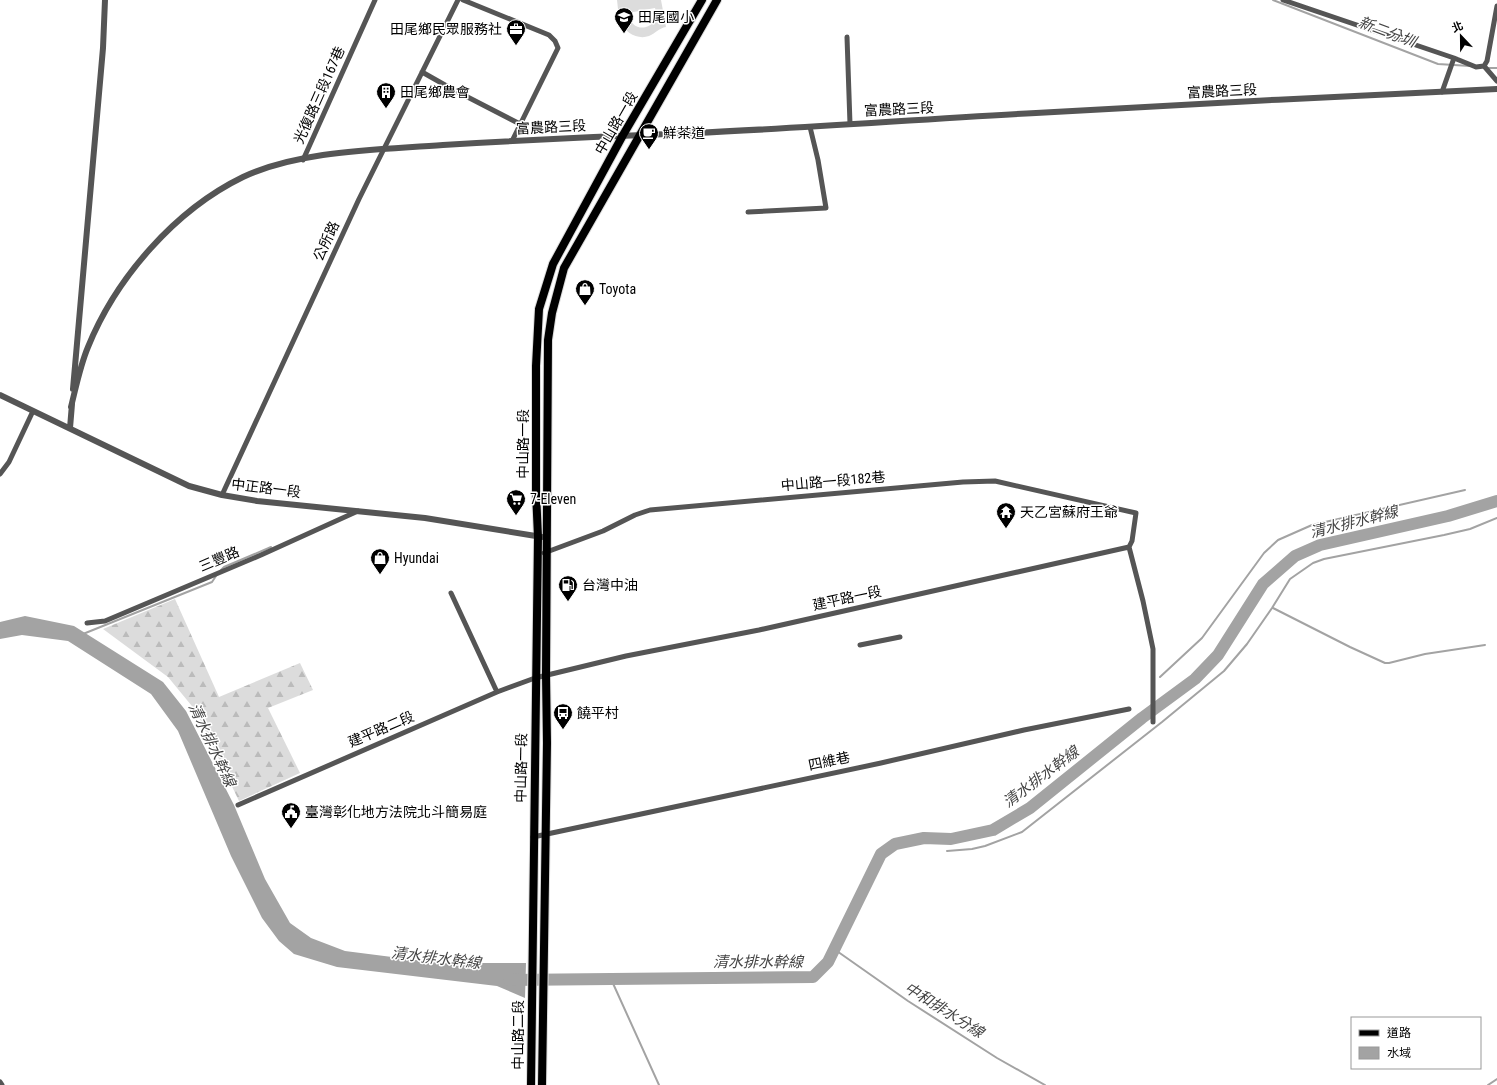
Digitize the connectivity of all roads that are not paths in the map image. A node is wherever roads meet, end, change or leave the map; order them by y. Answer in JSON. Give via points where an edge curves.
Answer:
{"nodes":[{"id":1,"x":105,"y":0,"type":"edge"},
{"id":2,"x":375,"y":0,"type":"edge"},
{"id":3,"x":458,"y":0,"type":"edge"},
{"id":4,"x":463,"y":0,"type":"edge"},
{"id":5,"x":702,"y":0,"type":"edge"},
{"id":6,"x":717,"y":0,"type":"edge"},
{"id":7,"x":1283,"y":0,"type":"edge"},
{"id":8,"x":1497,"y":6,"type":"edge"},
{"id":9,"x":847,"y":37,"type":"dead end"},
{"id":10,"x":1454,"y":58,"type":"junction"},
{"id":11,"x":1484,"y":66,"type":"junction"},
{"id":12,"x":422,"y":72,"type":"junction"},
{"id":13,"x":1497,"y":81,"type":"edge"},
{"id":14,"x":1497,"y":89,"type":"edge"},
{"id":15,"x":1442,"y":92,"type":"junction"},
{"id":16,"x":520,"y":124,"type":"junction"},
{"id":17,"x":850,"y":124,"type":"junction"},
{"id":18,"x":810,"y":127,"type":"junction"},
{"id":19,"x":640,"y":134,"type":"junction"},
{"id":20,"x":623,"y":135,"type":"junction"},
{"id":21,"x":512,"y":141,"type":"junction"},
{"id":22,"x":384,"y":149,"type":"junction"},
{"id":23,"x":303,"y":160,"type":"junction"},
{"id":24,"x":748,"y":212,"type":"dead end"},
{"id":25,"x":76,"y":346,"type":"junction"},
{"id":26,"x":88,"y":348,"type":"junction"},
{"id":27,"x":0,"y":396,"type":"edge"},
{"id":28,"x":71,"y":407,"type":"junction"},
{"id":29,"x":33,"y":410,"type":"junction"},
{"id":30,"x":70,"y":428,"type":"junction"},
{"id":31,"x":0,"y":474,"type":"edge"},
{"id":32,"x":222,"y":495,"type":"junction"},
{"id":33,"x":358,"y":511,"type":"junction"},
{"id":34,"x":538,"y":536,"type":"junction"},
{"id":35,"x":548,"y":538,"type":"junction"},
{"id":36,"x":1129,"y":547,"type":"junction"},
{"id":37,"x":547,"y":552,"type":"junction"},
{"id":38,"x":537,"y":553,"type":"junction"},
{"id":39,"x":451,"y":593,"type":"dead end"},
{"id":40,"x":87,"y":623,"type":"dead end"},
{"id":41,"x":900,"y":637,"type":"dead end"},
{"id":42,"x":860,"y":645,"type":"dead end"},
{"id":43,"x":546,"y":676,"type":"junction"},
{"id":44,"x":535,"y":678,"type":"junction"},
{"id":45,"x":497,"y":692,"type":"junction"},
{"id":46,"x":1129,"y":709,"type":"dead end"},
{"id":47,"x":1153,"y":722,"type":"dead end"},
{"id":48,"x":238,"y":805,"type":"dead end"},
{"id":49,"x":546,"y":835,"type":"junction"},
{"id":50,"x":533,"y":837,"type":"junction"},
{"id":51,"x":544,"y":952,"type":"joint"},
{"id":52,"x":532,"y":953,"type":"joint"},
{"id":53,"x":0,"y":1082,"type":"edge"},
{"id":54,"x":2,"y":1085,"type":"edge"},
{"id":55,"x":531,"y":1085,"type":"edge"},
{"id":56,"x":542,"y":1085,"type":"edge"}],
"edges":[{"from":1,"to":25,"type":"street","via":[[102,61]]},
{"from":2,"to":23,"type":"street","name":"光復路三段167巷"},
{"from":3,"to":12,"type":"street","name":"公所路"},
{"from":4,"to":16,"type":"street","via":[[549,35],[555,41],[558,48]]},
{"from":5,"to":20,"type":"main road","name":"中山路一段"},
{"from":6,"to":19,"type":"main road","name":"中山路一段"},
{"from":7,"to":10,"type":"street"},
{"from":8,"to":11,"type":"street"},
{"from":9,"to":17,"type":"street"},
{"from":10,"to":11,"type":"street","via":[[1476,67]]},
{"from":10,"to":15,"type":"street"},
{"from":11,"to":13,"type":"street"},
{"from":12,"to":16,"type":"street"},
{"from":12,"to":22,"type":"street","name":"公所路"},
{"from":14,"to":15,"type":"street","name":"富農路三段"},
{"from":15,"to":17,"type":"street","name":"富農路三段"},
{"from":16,"to":21,"type":"street"},
{"from":17,"to":18,"type":"street","name":"富農路三段"},
{"from":18,"to":19,"type":"street","name":"富農路三段"},
{"from":18,"to":24,"type":"street","via":[[826,208]]},
{"from":19,"to":20,"type":"street","name":"富農路三段"},
{"from":19,"to":35,"type":"main road","name":"中山路一段","via":[[564,268],[552,313],[548,340]]},
{"from":20,"to":21,"type":"street","name":"富農路三段"},
{"from":20,"to":34,"type":"main road","name":"中山路一段","via":[[553,264],[539,309],[536,366]]},
{"from":21,"to":22,"type":"street","name":"富農路三段"},
{"from":22,"to":23,"type":"street","name":"富農路三段"},
{"from":22,"to":32,"type":"street","name":"公所路"},
{"from":23,"to":26,"type":"street","name":"光復路三段167巷","via":[[277,164],[243,177],[204,200],[165,233],[132,270]]},
{"from":25,"to":26,"type":"street","via":[[82,350]]},
{"from":25,"to":28,"type":"street"},
{"from":26,"to":28,"type":"street","name":"光復路三段167巷"},
{"from":27,"to":29,"type":"street","name":"中正路一段"},
{"from":28,"to":30,"type":"street"},
{"from":29,"to":30,"type":"street","name":"中正路一段"},
{"from":29,"to":31,"type":"street","via":[[9,462]]},
{"from":30,"to":32,"type":"street","name":"中正路一段","via":[[189,486]]},
{"from":32,"to":33,"type":"street","name":"中正路一段"},
{"from":33,"to":34,"type":"street","name":"中正路一段","via":[[425,518]]},
{"from":33,"to":40,"type":"street","name":"三豐路","via":[[104,621]]},
{"from":34,"to":35,"type":"street","name":"中正路一段"},
{"from":34,"to":38,"type":"main road","name":"中山路一段"},
{"from":35,"to":37,"type":"main road","name":"中山路一段"},
{"from":36,"to":37,"type":"street","name":"中山路一段182巷","via":[[1136,512],[995,481],[650,510],[604,531]]},
{"from":36,"to":43,"type":"street","name":"建平路一段","via":[[759,630],[626,656]]},
{"from":36,"to":47,"type":"street","via":[[1153,649]]},
{"from":37,"to":38,"type":"street","name":"中山路一段182巷"},
{"from":37,"to":43,"type":"main road","name":"中山路一段"},
{"from":38,"to":44,"type":"main road","name":"中山路一段"},
{"from":39,"to":45,"type":"street"},
{"from":41,"to":42,"type":"street"},
{"from":43,"to":44,"type":"street","name":"建平路一段"},
{"from":43,"to":49,"type":"main road","name":"中山路一段"},
{"from":44,"to":45,"type":"street","name":"建平路二段"},
{"from":44,"to":50,"type":"main road","name":"中山路一段"},
{"from":45,"to":48,"type":"street","name":"建平路二段"},
{"from":46,"to":49,"type":"street","name":"四維巷"},
{"from":49,"to":50,"type":"street","name":"四維巷"},
{"from":49,"to":51,"type":"main road","name":"中山路一段"},
{"from":50,"to":52,"type":"main road","name":"中山路一段"},
{"from":51,"to":56,"type":"main road","name":"中山路二段"},
{"from":52,"to":55,"type":"main road","name":"中山路二段"},
{"from":53,"to":54,"type":"street"}]}
